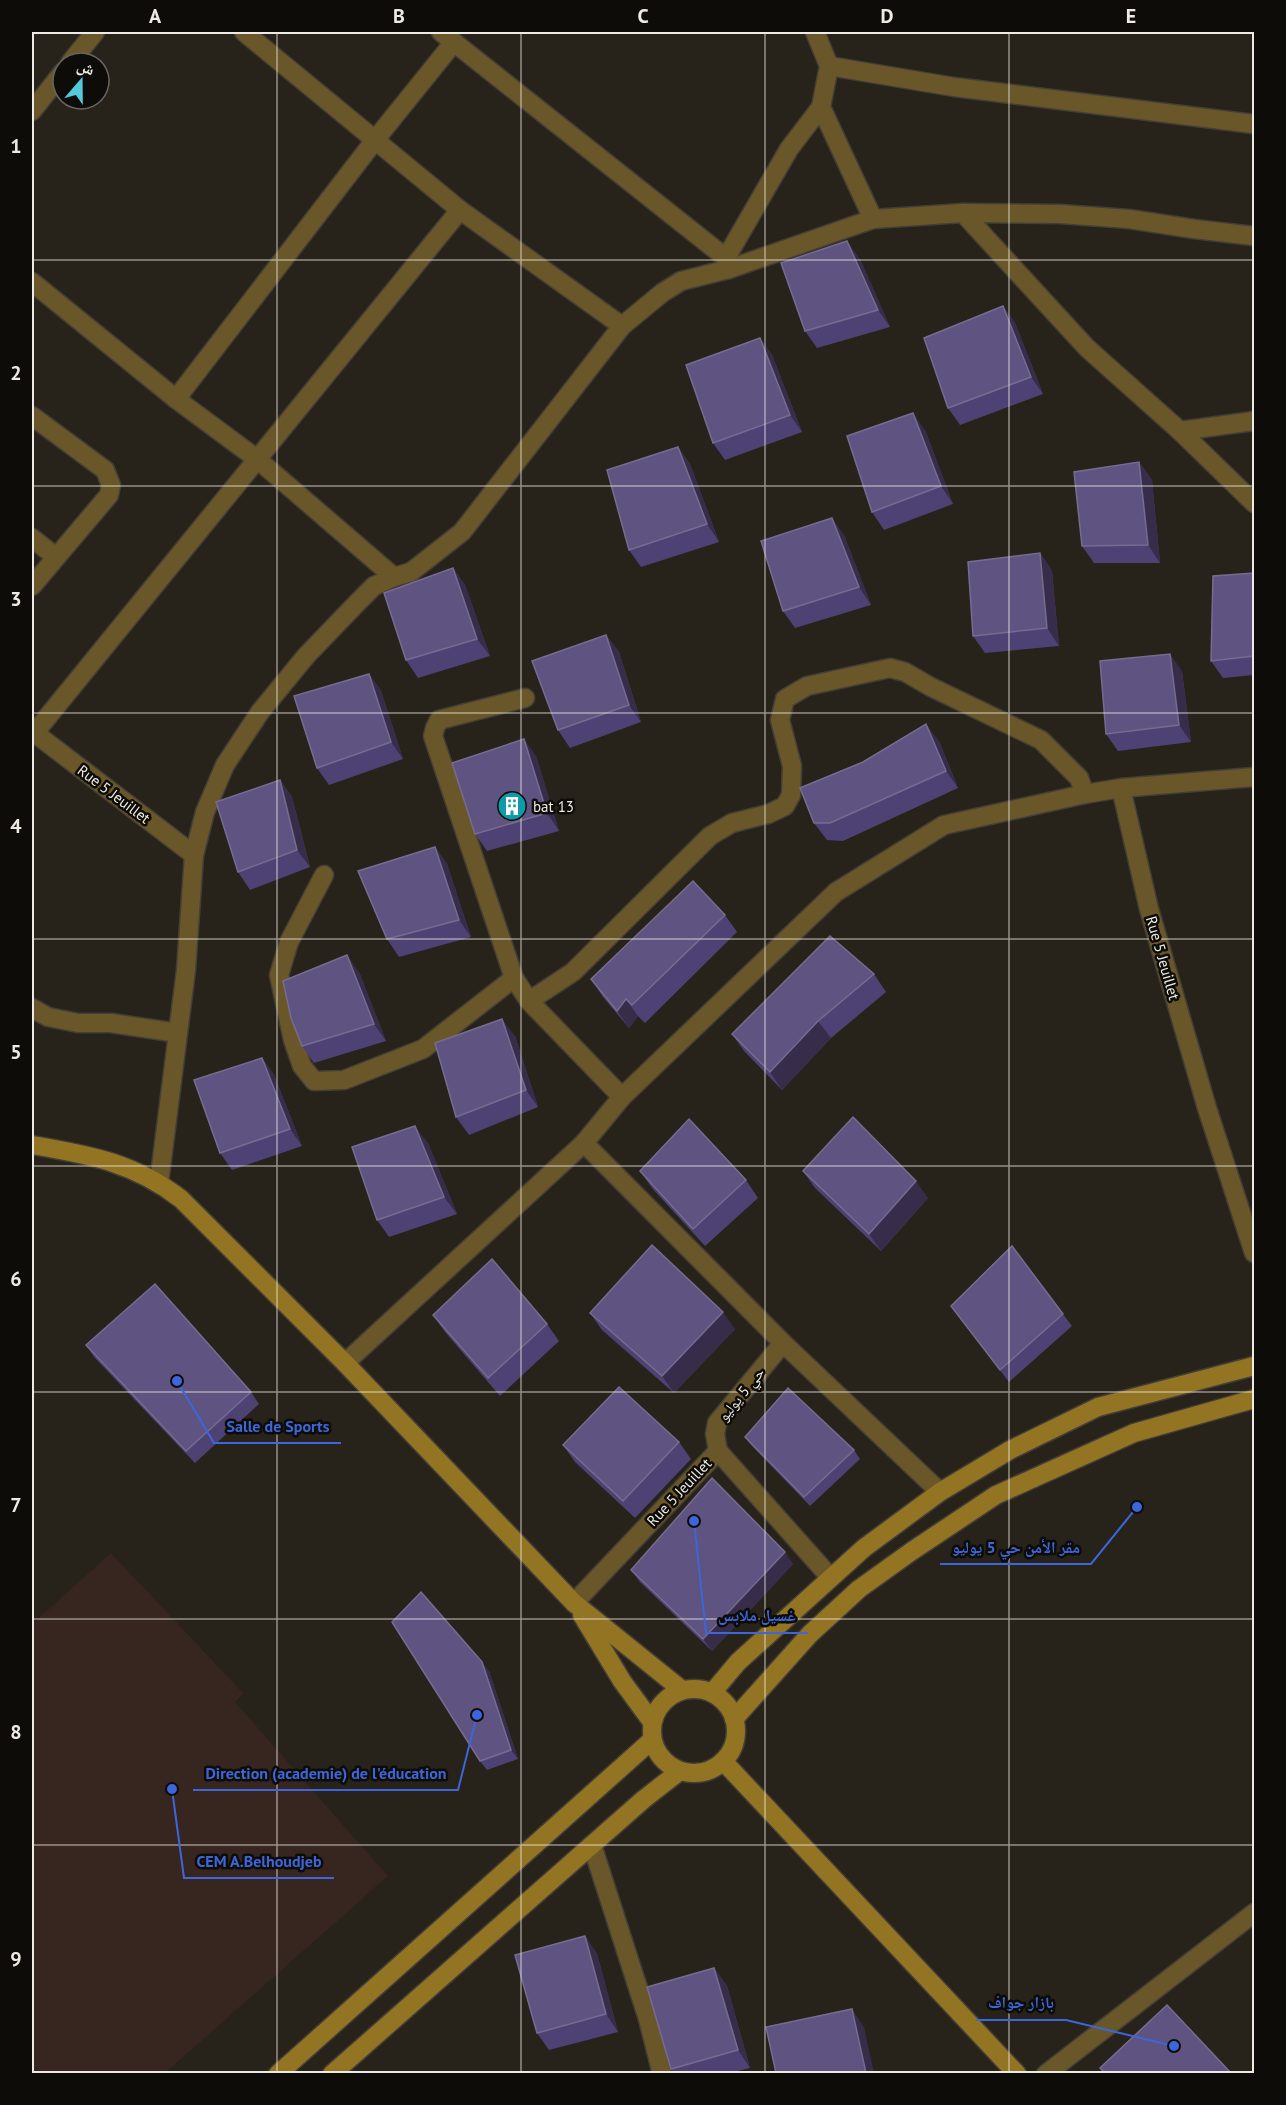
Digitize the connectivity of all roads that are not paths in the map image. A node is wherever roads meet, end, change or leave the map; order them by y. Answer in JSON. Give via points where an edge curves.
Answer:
{"nodes":[{"id":1,"x":95,"y":32,"type":"edge"},
{"id":2,"x":244,"y":32,"type":"edge"},
{"id":3,"x":815,"y":32,"type":"edge"},
{"id":4,"x":448,"y":37,"type":"edge"},
{"id":5,"x":80,"y":51,"type":"edge"},
{"id":6,"x":829,"y":66,"type":"junction"},
{"id":7,"x":51,"y":87,"type":"edge"},
{"id":8,"x":820,"y":107,"type":"junction"},
{"id":9,"x":32,"y":110,"type":"edge"},
{"id":10,"x":1254,"y":124,"type":"edge"},
{"id":11,"x":375,"y":140,"type":"junction"},
{"id":12,"x":460,"y":210,"type":"junction"},
{"id":13,"x":963,"y":213,"type":"junction"},
{"id":14,"x":873,"y":219,"type":"junction"},
{"id":15,"x":1254,"y":236,"type":"edge"},
{"id":16,"x":727,"y":263,"type":"junction"},
{"id":17,"x":32,"y":282,"type":"edge"},
{"id":18,"x":622,"y":326,"type":"junction"},
{"id":19,"x":176,"y":399,"type":"junction"},
{"id":20,"x":32,"y":416,"type":"edge"},
{"id":21,"x":1254,"y":422,"type":"edge"},
{"id":22,"x":1180,"y":431,"type":"junction"},
{"id":23,"x":257,"y":459,"type":"junction"},
{"id":24,"x":1254,"y":503,"type":"edge"},
{"id":25,"x":32,"y":538,"type":"edge"},
{"id":26,"x":56,"y":557,"type":"junction"},
{"id":27,"x":394,"y":577,"type":"junction"},
{"id":28,"x":32,"y":586,"type":"edge"},
{"id":29,"x":525,"y":698,"type":"dead end"},
{"id":30,"x":32,"y":733,"type":"edge"},
{"id":31,"x":1254,"y":777,"type":"edge"},
{"id":32,"x":1121,"y":788,"type":"junction"},
{"id":33,"x":1085,"y":794,"type":"junction"},
{"id":34,"x":194,"y":855,"type":"junction"},
{"id":35,"x":324,"y":875,"type":"dead end"},
{"id":36,"x":514,"y":978,"type":"junction"},
{"id":37,"x":529,"y":1001,"type":"junction"},
{"id":38,"x":32,"y":1008,"type":"edge"},
{"id":39,"x":178,"y":1033,"type":"junction"},
{"id":40,"x":622,"y":1097,"type":"junction"},
{"id":41,"x":584,"y":1143,"type":"junction"},
{"id":42,"x":32,"y":1144,"type":"edge"},
{"id":43,"x":159,"y":1183,"type":"junction"},
{"id":44,"x":1254,"y":1253,"type":"edge"},
{"id":45,"x":783,"y":1343,"type":"junction"},
{"id":46,"x":345,"y":1363,"type":"junction"},
{"id":47,"x":1254,"y":1366,"type":"edge"},
{"id":48,"x":1254,"y":1399,"type":"edge"},
{"id":49,"x":718,"y":1451,"type":"junction"},
{"id":50,"x":940,"y":1492,"type":"junction"},
{"id":51,"x":830,"y":1577,"type":"junction"},
{"id":52,"x":574,"y":1603,"type":"junction"},
{"id":53,"x":682,"y":1690,"type":"junction"},
{"id":54,"x":712,"y":1693,"type":"junction"},
{"id":55,"x":734,"y":1719,"type":"junction"},
{"id":56,"x":652,"y":1731,"type":"junction"},
{"id":57,"x":723,"y":1761,"type":"junction"},
{"id":58,"x":680,"y":1771,"type":"junction"},
{"id":59,"x":592,"y":1845,"type":"junction"},
{"id":60,"x":1254,"y":1913,"type":"edge"},
{"id":61,"x":278,"y":2073,"type":"edge"},
{"id":62,"x":332,"y":2073,"type":"edge"},
{"id":63,"x":662,"y":2073,"type":"edge"},
{"id":64,"x":1017,"y":2073,"type":"edge"},
{"id":65,"x":1046,"y":2073,"type":"edge"}],
"edges":[{"from":1,"to":5,"type":"street"},
{"from":2,"to":11,"type":"street"},
{"from":3,"to":6,"type":"street"},
{"from":4,"to":11,"type":"street"},
{"from":4,"to":16,"type":"street"},
{"from":6,"to":8,"type":"street"},
{"from":6,"to":10,"type":"street","via":[[954,87]]},
{"from":7,"to":9,"type":"street"},
{"from":8,"to":14,"type":"street"},
{"from":8,"to":16,"type":"street","via":[[789,149]]},
{"from":11,"to":12,"type":"street"},
{"from":11,"to":19,"type":"street"},
{"from":12,"to":18,"type":"street"},
{"from":12,"to":23,"type":"street"},
{"from":13,"to":14,"type":"street"},
{"from":13,"to":15,"type":"street","via":[[1129,219]]},
{"from":13,"to":22,"type":"street","via":[[1087,348]]},
{"from":14,"to":16,"type":"street"},
{"from":16,"to":18,"type":"street","via":[[681,281]]},
{"from":17,"to":19,"type":"street"},
{"from":18,"to":27,"type":"street","via":[[462,532],[411,572]]},
{"from":19,"to":23,"type":"street"},
{"from":20,"to":26,"type":"street","via":[[105,470],[111,485],[109,495]]},
{"from":21,"to":22,"type":"street"},
{"from":22,"to":24,"type":"street"},
{"from":23,"to":27,"type":"street"},
{"from":23,"to":30,"type":"street"},
{"from":25,"to":26,"type":"street"},
{"from":26,"to":28,"type":"street"},
{"from":27,"to":34,"type":"street","via":[[374,586],[306,656],[260,712],[225,765],[205,812]]},
{"from":29,"to":36,"type":"street","via":[[439,720],[433,736]]},
{"from":30,"to":34,"type":"street","name":"Rue 5 Jeuillet"},
{"from":31,"to":32,"type":"street"},
{"from":32,"to":33,"type":"street"},
{"from":32,"to":44,"type":"street","name":"Rue 5 Jeuillet","via":[[1149,909]]},
{"from":33,"to":37,"type":"street","via":[[1079,778],[1041,740],[905,672],[890,668],[807,686],[785,699],[780,720],[792,766],[791,795],[784,806],[732,823],[710,836],[573,972]]},
{"from":33,"to":40,"type":"street","via":[[944,825],[836,892]]},
{"from":34,"to":39,"type":"street"},
{"from":35,"to":36,"type":"street","via":[[289,942],[279,975],[293,1040],[302,1066],[314,1082],[344,1080],[423,1049]]},
{"from":36,"to":37,"type":"street"},
{"from":37,"to":40,"type":"street"},
{"from":38,"to":39,"type":"street","via":[[48,1017],[78,1023],[111,1023]]},
{"from":39,"to":43,"type":"street"},
{"from":40,"to":41,"type":"street"},
{"from":41,"to":45,"type":"street"},
{"from":41,"to":46,"type":"street"},
{"from":42,"to":43,"type":"main road","via":[[123,1165]]},
{"from":43,"to":46,"type":"main road","via":[[181,1199]]},
{"from":45,"to":49,"type":"street","name":"حي 5 يوليو","via":[[717,1423]]},
{"from":45,"to":50,"type":"street"},
{"from":46,"to":52,"type":"main road"},
{"from":47,"to":50,"type":"main road","via":[[1098,1407],[1010,1450]]},
{"from":48,"to":55,"type":"main road","via":[[1134,1433],[996,1495],[859,1589],[810,1634]]},
{"from":49,"to":51,"type":"street","name":"Rue 5 Jeuillet"},
{"from":49,"to":52,"type":"street","name":"Rue 5 Jeuillet"},
{"from":50,"to":51,"type":"main road"},
{"from":51,"to":54,"type":"main road","via":[[738,1662]]},
{"from":52,"to":53,"type":"main road"},
{"from":52,"to":56,"type":"main road"},
{"from":53,"to":54,"type":"main road"},
{"from":53,"to":56,"type":"main road","via":[[663,1702]]},
{"from":54,"to":55,"type":"main road","via":[[729,1708]]},
{"from":55,"to":57,"type":"main road","via":[[735,1742]]},
{"from":56,"to":58,"type":"main road","via":[[658,1754]]},
{"from":56,"to":61,"type":"main road"},
{"from":57,"to":58,"type":"main road","via":[[703,1772]]},
{"from":57,"to":64,"type":"main road"},
{"from":58,"to":59,"type":"main road"},
{"from":59,"to":62,"type":"main road"},
{"from":59,"to":63,"type":"street"},
{"from":60,"to":65,"type":"street"}]}
